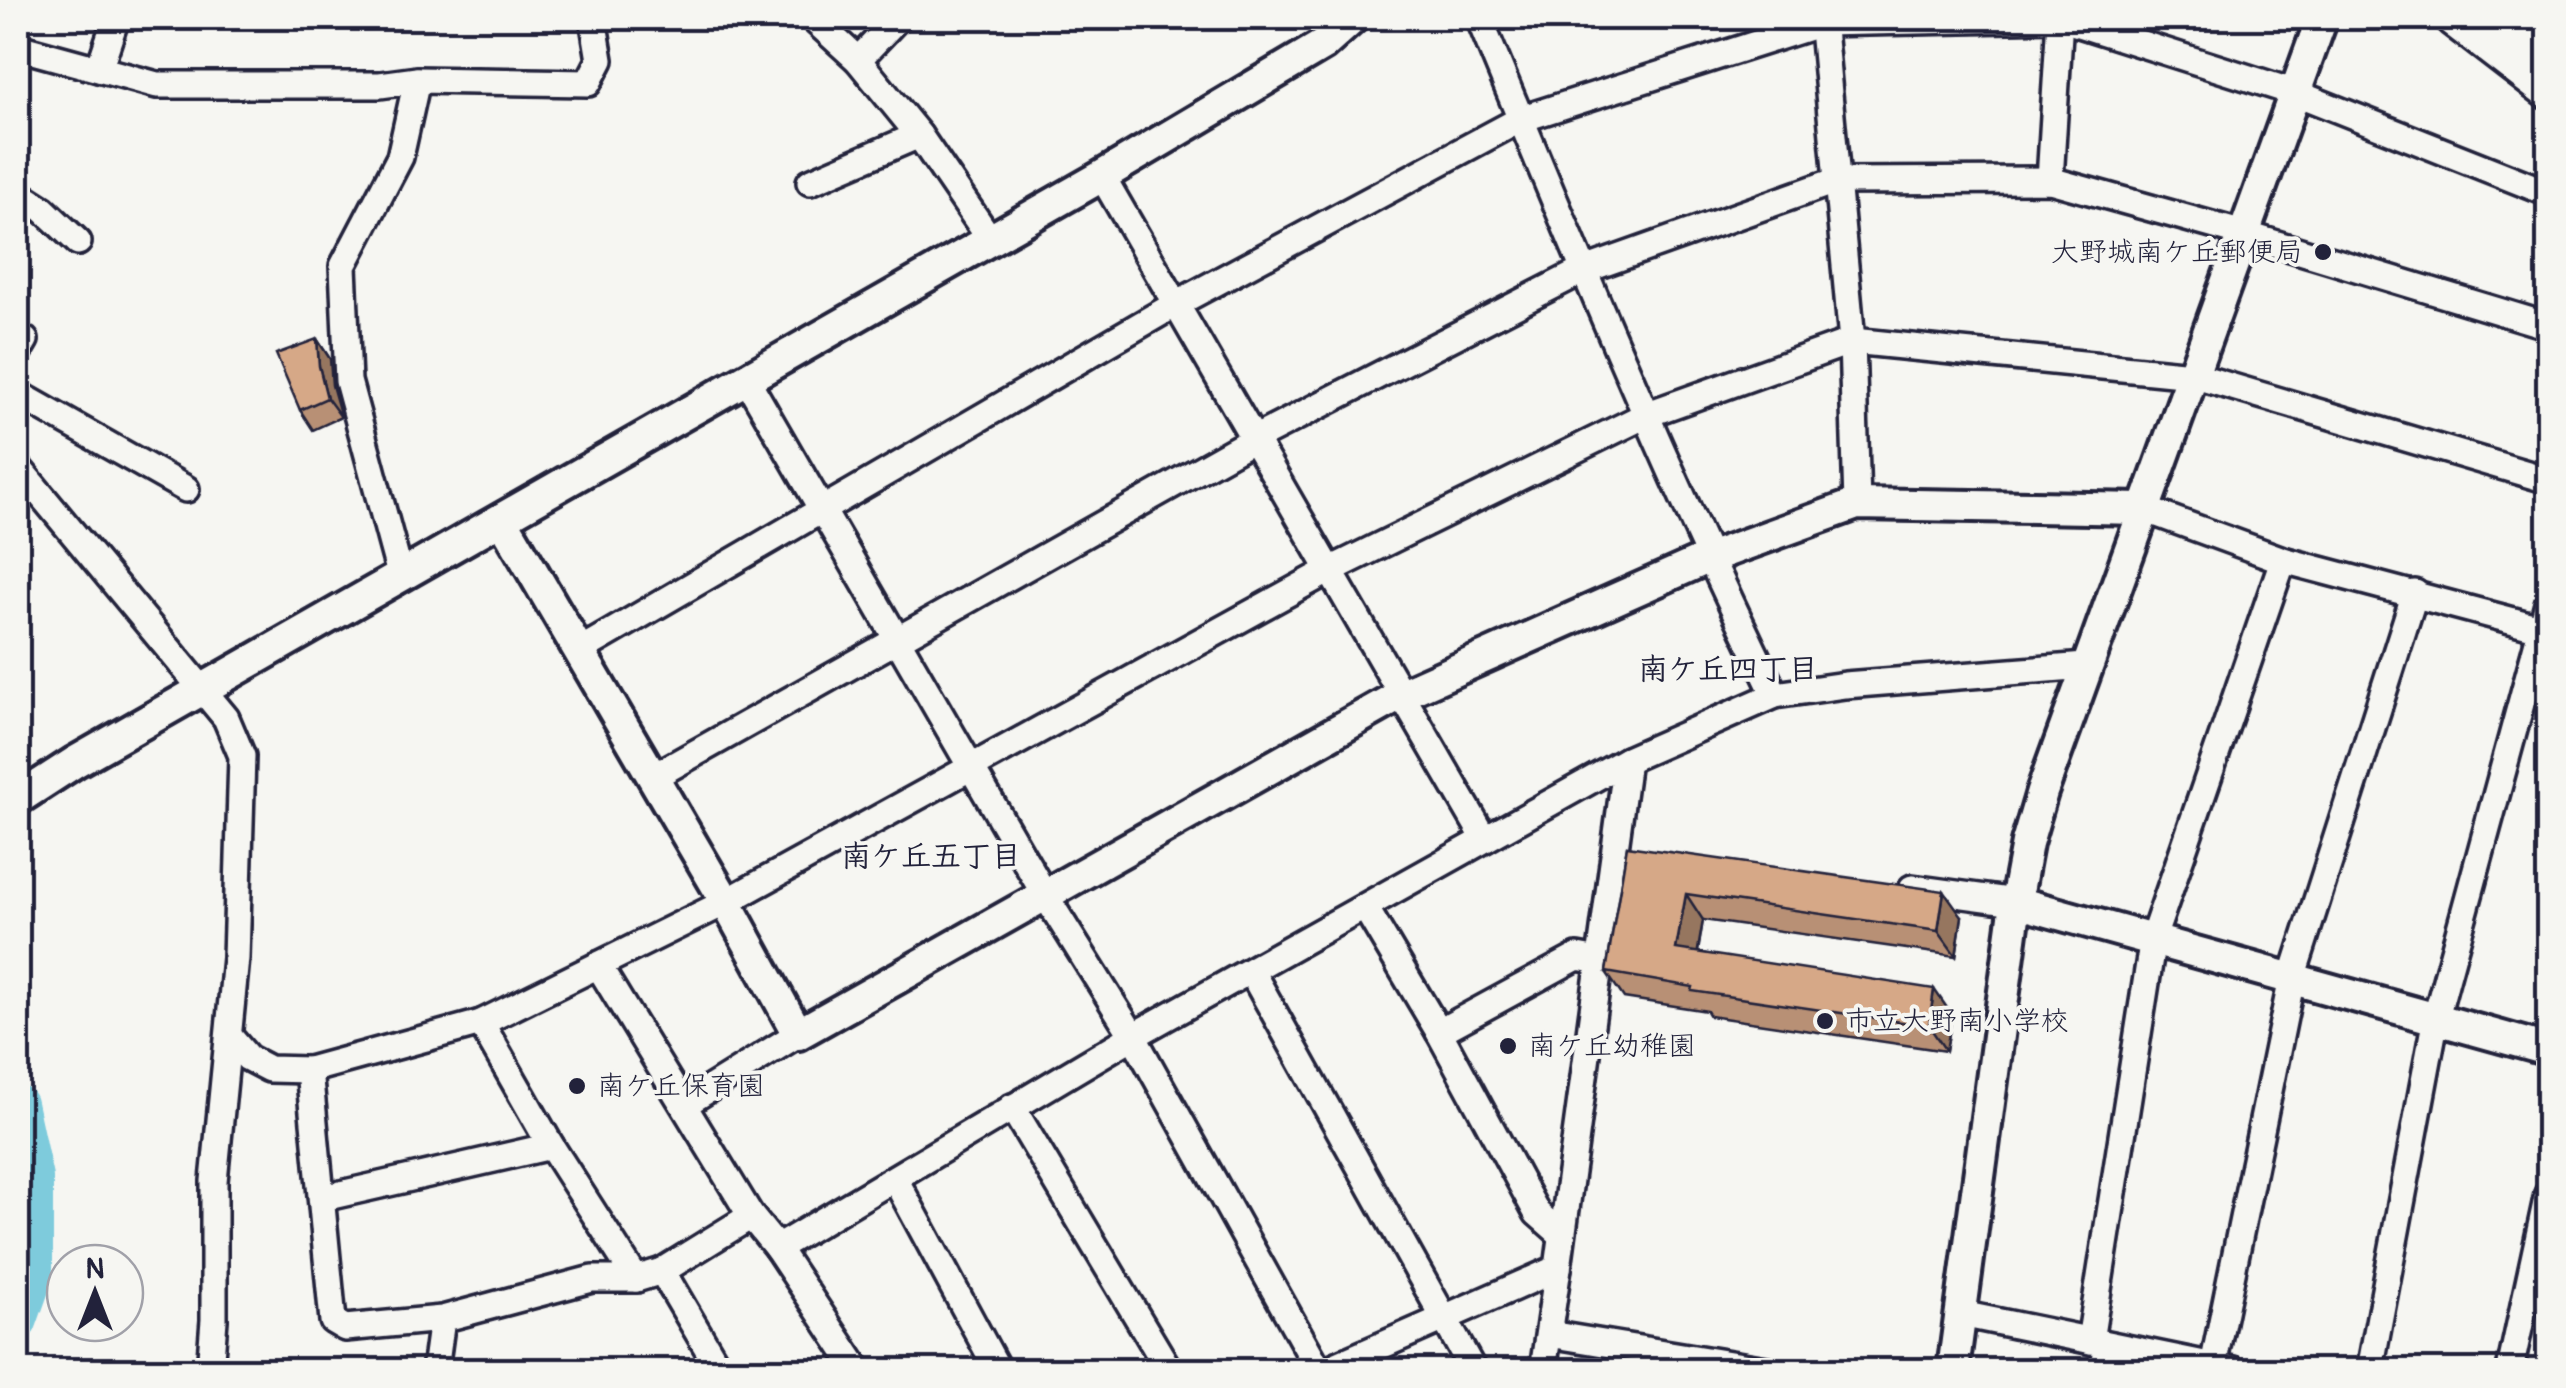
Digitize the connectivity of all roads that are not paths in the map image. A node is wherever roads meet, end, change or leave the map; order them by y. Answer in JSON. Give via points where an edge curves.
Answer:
{"nodes":[{"id":1,"x":116,"y":18,"type":"edge"},
{"id":2,"x":592,"y":18,"type":"edge"},
{"id":3,"x":812,"y":18,"type":"edge"},
{"id":4,"x":898,"y":18,"type":"edge"},
{"id":5,"x":1353,"y":18,"type":"edge"},
{"id":6,"x":1479,"y":18,"type":"edge"},
{"id":7,"x":2060,"y":18,"type":"edge"},
{"id":8,"x":2322,"y":18,"type":"edge"},
{"id":9,"x":2452,"y":18,"type":"edge"},
{"id":10,"x":2501,"y":18,"type":"edge"},
{"id":11,"x":1822,"y":20,"type":"edge"},
{"id":12,"x":18,"y":47,"type":"edge"},
{"id":13,"x":2548,"y":54,"type":"edge"},
{"id":14,"x":858,"y":60,"type":"junction"},
{"id":15,"x":99,"y":69,"type":"junction"},
{"id":16,"x":417,"y":80,"type":"junction"},
{"id":17,"x":2548,"y":91,"type":"edge"},
{"id":18,"x":2296,"y":93,"type":"junction"},
{"id":19,"x":1521,"y":118,"type":"junction"},
{"id":20,"x":919,"y":135,"type":"junction"},
{"id":21,"x":1102,"y":176,"type":"junction"},
{"id":22,"x":2050,"y":180,"type":"junction"},
{"id":23,"x":1835,"y":181,"type":"junction"},
{"id":24,"x":810,"y":182,"type":"dead end"},
{"id":25,"x":2548,"y":192,"type":"edge"},
{"id":26,"x":18,"y":193,"type":"edge"},
{"id":27,"x":2244,"y":234,"type":"junction"},
{"id":28,"x":990,"y":239,"type":"junction"},
{"id":29,"x":78,"y":242,"type":"dead end"},
{"id":30,"x":1582,"y":271,"type":"junction"},
{"id":31,"x":1176,"y":304,"type":"junction"},
{"id":32,"x":2548,"y":326,"type":"edge"},
{"id":33,"x":1852,"y":341,"type":"junction"},
{"id":34,"x":2192,"y":375,"type":"junction"},
{"id":35,"x":747,"y":380,"type":"junction"},
{"id":36,"x":18,"y":394,"type":"edge"},
{"id":37,"x":1648,"y":414,"type":"junction"},
{"id":38,"x":1254,"y":439,"type":"junction"},
{"id":39,"x":18,"y":467,"type":"edge"},
{"id":40,"x":2548,"y":480,"type":"edge"},
{"id":41,"x":186,"y":489,"type":"dead end"},
{"id":42,"x":1857,"y":504,"type":"junction"},
{"id":43,"x":2144,"y":509,"type":"junction"},
{"id":44,"x":822,"y":510,"type":"junction"},
{"id":45,"x":502,"y":519,"type":"junction"},
{"id":46,"x":1708,"y":558,"type":"junction"},
{"id":47,"x":2283,"y":560,"type":"junction"},
{"id":48,"x":1330,"y":570,"type":"junction"},
{"id":49,"x":401,"y":578,"type":"junction"},
{"id":50,"x":2415,"y":593,"type":"junction"},
{"id":51,"x":2546,"y":621,"type":"edge"},
{"id":52,"x":898,"y":640,"type":"junction"},
{"id":53,"x":579,"y":651,"type":"junction"},
{"id":54,"x":2086,"y":666,"type":"junction"},
{"id":55,"x":202,"y":690,"type":"junction"},
{"id":56,"x":1402,"y":694,"type":"junction"},
{"id":57,"x":1776,"y":695,"type":"junction"},
{"id":58,"x":1627,"y":760,"type":"junction"},
{"id":59,"x":972,"y":769,"type":"junction"},
{"id":60,"x":653,"y":777,"type":"junction"},
{"id":61,"x":18,"y":799,"type":"edge"},
{"id":62,"x":1486,"y":840,"type":"junction"},
{"id":63,"x":1882,"y":883,"type":"edge"},
{"id":64,"x":1046,"y":895,"type":"junction"},
{"id":65,"x":726,"y":902,"type":"junction"},
{"id":66,"x":2016,"y":902,"type":"junction"},
{"id":67,"x":1365,"y":906,"type":"junction"},
{"id":68,"x":2153,"y":938,"type":"junction"},
{"id":69,"x":1600,"y":960,"type":"junction"},
{"id":70,"x":598,"y":965,"type":"junction"},
{"id":71,"x":1251,"y":971,"type":"junction"},
{"id":72,"x":2292,"y":978,"type":"junction"},
{"id":73,"x":2436,"y":1017,"type":"junction"},
{"id":74,"x":481,"y":1023,"type":"junction"},
{"id":75,"x":1439,"y":1032,"type":"junction"},
{"id":76,"x":798,"y":1034,"type":"junction"},
{"id":77,"x":229,"y":1036,"type":"junction"},
{"id":78,"x":1132,"y":1036,"type":"junction"},
{"id":79,"x":2548,"y":1050,"type":"edge"},
{"id":80,"x":309,"y":1070,"type":"junction"},
{"id":81,"x":686,"y":1104,"type":"junction"},
{"id":82,"x":1012,"y":1107,"type":"junction"},
{"id":83,"x":551,"y":1146,"type":"junction"},
{"id":84,"x":895,"y":1179,"type":"junction"},
{"id":85,"x":2548,"y":1194,"type":"edge"},
{"id":86,"x":323,"y":1198,"type":"junction"},
{"id":87,"x":751,"y":1216,"type":"junction"},
{"id":88,"x":1562,"y":1234,"type":"junction"},
{"id":89,"x":777,"y":1248,"type":"junction"},
{"id":90,"x":1558,"y":1268,"type":"junction"},
{"id":91,"x":662,"y":1271,"type":"junction"},
{"id":92,"x":636,"y":1279,"type":"junction"},
{"id":93,"x":1961,"y":1314,"type":"junction"},
{"id":94,"x":1442,"y":1318,"type":"junction"},
{"id":95,"x":442,"y":1319,"type":"junction"},
{"id":96,"x":1548,"y":1334,"type":"junction"},
{"id":97,"x":2099,"y":1343,"type":"junction"},
{"id":98,"x":1700,"y":1364,"type":"edge"},
{"id":99,"x":2223,"y":1369,"type":"edge"},
{"id":100,"x":210,"y":1370,"type":"edge"},
{"id":101,"x":436,"y":1370,"type":"edge"},
{"id":102,"x":720,"y":1370,"type":"edge"},
{"id":103,"x":858,"y":1370,"type":"edge"},
{"id":104,"x":998,"y":1370,"type":"edge"},
{"id":105,"x":1169,"y":1370,"type":"edge"},
{"id":106,"x":1322,"y":1370,"type":"edge"},
{"id":107,"x":1474,"y":1370,"type":"edge"},
{"id":108,"x":1543,"y":1370,"type":"edge"},
{"id":109,"x":1767,"y":1370,"type":"edge"},
{"id":110,"x":1953,"y":1370,"type":"edge"},
{"id":111,"x":2102,"y":1370,"type":"edge"},
{"id":112,"x":2370,"y":1370,"type":"edge"},
{"id":113,"x":2510,"y":1370,"type":"edge"}],
"edges":[{"from":1,"to":15,"type":"street"},
{"from":2,"to":16,"type":"street","via":[[600,60],[588,83]]},
{"from":3,"to":14,"type":"street"},
{"from":4,"to":14,"type":"street"},
{"from":5,"to":21,"type":"street","via":[[1323,45]]},
{"from":6,"to":19,"type":"street"},
{"from":7,"to":11,"type":"street"},
{"from":7,"to":18,"type":"street"},
{"from":7,"to":22,"type":"street"},
{"from":8,"to":18,"type":"street"},
{"from":9,"to":17,"type":"main road"},
{"from":10,"to":13,"type":"main road"},
{"from":11,"to":19,"type":"street"},
{"from":11,"to":23,"type":"street"},
{"from":12,"to":15,"type":"street"},
{"from":14,"to":20,"type":"street"},
{"from":15,"to":16,"type":"street","via":[[157,85]]},
{"from":16,"to":49,"type":"street","via":[[400,157],[343,266],[348,381]]},
{"from":18,"to":25,"type":"street"},
{"from":18,"to":27,"type":"street"},
{"from":19,"to":30,"type":"street"},
{"from":19,"to":31,"type":"street"},
{"from":20,"to":24,"type":"street"},
{"from":20,"to":28,"type":"street"},
{"from":21,"to":28,"type":"street"},
{"from":21,"to":31,"type":"street"},
{"from":22,"to":23,"type":"street"},
{"from":22,"to":27,"type":"street"},
{"from":23,"to":30,"type":"street"},
{"from":23,"to":33,"type":"street"},
{"from":26,"to":29,"type":"street"},
{"from":27,"to":32,"type":"street"},
{"from":27,"to":34,"type":"street"},
{"from":28,"to":35,"type":"street"},
{"from":30,"to":37,"type":"street"},
{"from":30,"to":38,"type":"street"},
{"from":31,"to":38,"type":"street"},
{"from":31,"to":44,"type":"street"},
{"from":33,"to":34,"type":"street"},
{"from":33,"to":37,"type":"street"},
{"from":33,"to":42,"type":"street"},
{"from":34,"to":40,"type":"street"},
{"from":34,"to":43,"type":"street"},
{"from":35,"to":44,"type":"street"},
{"from":35,"to":45,"type":"street"},
{"from":36,"to":41,"type":"street"},
{"from":37,"to":46,"type":"street"},
{"from":37,"to":48,"type":"street"},
{"from":38,"to":48,"type":"street"},
{"from":38,"to":52,"type":"street"},
{"from":39,"to":55,"type":"street"},
{"from":42,"to":43,"type":"street"},
{"from":42,"to":46,"type":"street"},
{"from":43,"to":47,"type":"street"},
{"from":43,"to":54,"type":"street"},
{"from":44,"to":52,"type":"street"},
{"from":44,"to":53,"type":"street"},
{"from":45,"to":49,"type":"street"},
{"from":45,"to":53,"type":"street"},
{"from":46,"to":56,"type":"street"},
{"from":46,"to":57,"type":"street"},
{"from":47,"to":50,"type":"street"},
{"from":47,"to":68,"type":"street"},
{"from":48,"to":56,"type":"street"},
{"from":48,"to":59,"type":"street"},
{"from":49,"to":55,"type":"street"},
{"from":50,"to":51,"type":"street"},
{"from":50,"to":72,"type":"street"},
{"from":51,"to":73,"type":"street"},
{"from":52,"to":59,"type":"street"},
{"from":52,"to":60,"type":"street"},
{"from":53,"to":60,"type":"street"},
{"from":54,"to":57,"type":"street"},
{"from":54,"to":66,"type":"street","via":[[2042,792]]},
{"from":55,"to":61,"type":"street"},
{"from":55,"to":77,"type":"street","via":[[226,718],[242,756]]},
{"from":56,"to":62,"type":"street"},
{"from":56,"to":64,"type":"street"},
{"from":57,"to":58,"type":"street"},
{"from":58,"to":62,"type":"street"},
{"from":58,"to":69,"type":"street","via":[[1625,847]]},
{"from":59,"to":64,"type":"street"},
{"from":59,"to":65,"type":"street"},
{"from":60,"to":65,"type":"street"},
{"from":62,"to":67,"type":"street"},
{"from":63,"to":66,"type":"street"},
{"from":64,"to":76,"type":"street"},
{"from":64,"to":78,"type":"street"},
{"from":65,"to":70,"type":"street"},
{"from":65,"to":76,"type":"street"},
{"from":66,"to":68,"type":"street"},
{"from":66,"to":93,"type":"street"},
{"from":67,"to":71,"type":"street"},
{"from":67,"to":75,"type":"street"},
{"from":68,"to":72,"type":"street"},
{"from":68,"to":97,"type":"street"},
{"from":69,"to":75,"type":"street","via":[[1577,957]]},
{"from":69,"to":88,"type":"street"},
{"from":70,"to":74,"type":"street"},
{"from":70,"to":81,"type":"street"},
{"from":71,"to":78,"type":"street"},
{"from":71,"to":94,"type":"street"},
{"from":72,"to":73,"type":"street"},
{"from":72,"to":99,"type":"street"},
{"from":73,"to":79,"type":"street"},
{"from":73,"to":112,"type":"street"},
{"from":74,"to":80,"type":"street"},
{"from":74,"to":83,"type":"street"},
{"from":75,"to":88,"type":"street","via":[[1537,1214]]},
{"from":76,"to":81,"type":"street"},
{"from":77,"to":80,"type":"street","via":[[269,1069]]},
{"from":77,"to":100,"type":"street","via":[[214,1181]]},
{"from":78,"to":82,"type":"street"},
{"from":78,"to":106,"type":"street"},
{"from":80,"to":86,"type":"street"},
{"from":81,"to":87,"type":"street"},
{"from":82,"to":84,"type":"street"},
{"from":82,"to":105,"type":"street"},
{"from":83,"to":86,"type":"street"},
{"from":83,"to":92,"type":"street"},
{"from":84,"to":89,"type":"street"},
{"from":84,"to":104,"type":"street"},
{"from":85,"to":113,"type":"street"},
{"from":86,"to":95,"type":"street","via":[[333,1322],[345,1328]]},
{"from":87,"to":89,"type":"street"},
{"from":87,"to":91,"type":"street"},
{"from":88,"to":90,"type":"street"},
{"from":89,"to":103,"type":"street"},
{"from":90,"to":94,"type":"street"},
{"from":90,"to":96,"type":"street"},
{"from":91,"to":92,"type":"street"},
{"from":91,"to":102,"type":"street"},
{"from":92,"to":95,"type":"street","via":[[592,1279]]},
{"from":93,"to":97,"type":"street"},
{"from":93,"to":110,"type":"street"},
{"from":94,"to":106,"type":"street"},
{"from":94,"to":107,"type":"street"},
{"from":95,"to":101,"type":"street"},
{"from":96,"to":98,"type":"street"},
{"from":96,"to":108,"type":"street"},
{"from":97,"to":99,"type":"street"},
{"from":97,"to":111,"type":"street"},
{"from":98,"to":109,"type":"street"}]}
